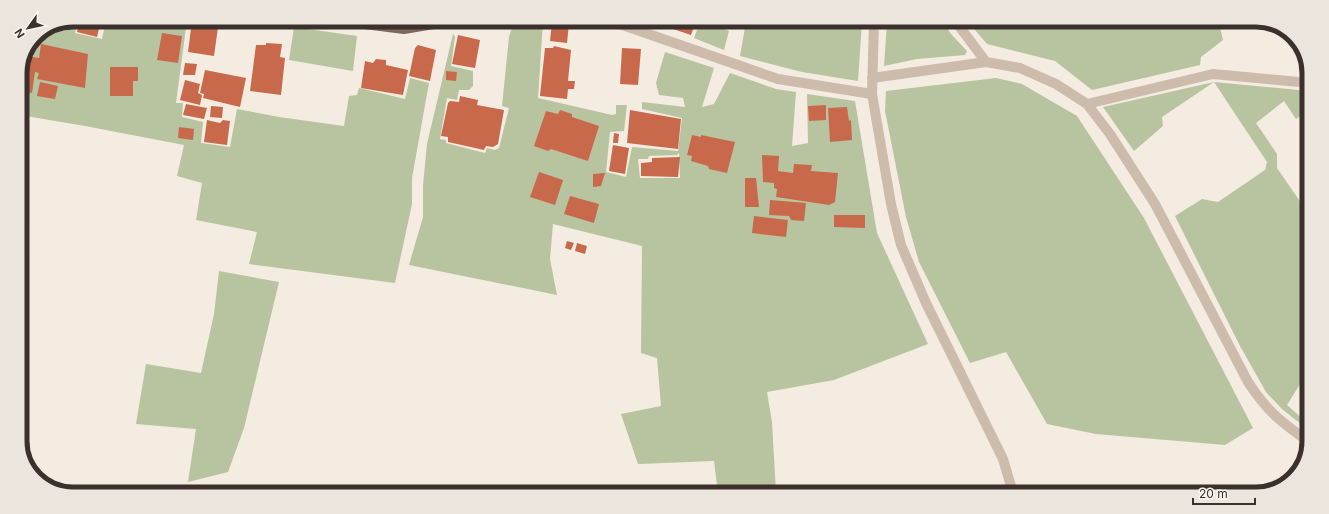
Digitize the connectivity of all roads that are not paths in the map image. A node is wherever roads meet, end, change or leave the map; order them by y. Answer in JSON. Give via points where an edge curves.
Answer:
{"nodes":[{"id":1,"x":388,"y":27,"type":"edge"},
{"id":2,"x":416,"y":27,"type":"edge"},
{"id":3,"x":628,"y":27,"type":"edge"},
{"id":4,"x":874,"y":27,"type":"edge"},
{"id":5,"x":960,"y":27,"type":"edge"},
{"id":6,"x":986,"y":62,"type":"junction"},
{"id":7,"x":872,"y":78,"type":"junction"},
{"id":8,"x":1302,"y":82,"type":"edge"},
{"id":9,"x":872,"y":94,"type":"junction"},
{"id":10,"x":1087,"y":104,"type":"junction"},
{"id":11,"x":1302,"y":437,"type":"edge"},
{"id":12,"x":1011,"y":487,"type":"edge"}],
"edges":[{"from":1,"to":2,"type":"main road"},
{"from":3,"to":9,"type":"street","via":[[778,79]]},
{"from":4,"to":7,"type":"street"},
{"from":5,"to":6,"type":"street"},
{"from":6,"to":7,"type":"street"},
{"from":6,"to":10,"type":"street","via":[[1020,68],[1056,84]]},
{"from":7,"to":9,"type":"street"},
{"from":8,"to":10,"type":"street","via":[[1213,74]]},
{"from":9,"to":12,"type":"street","via":[[901,245],[926,303],[1000,452]]},
{"from":10,"to":11,"type":"street","via":[[1110,134],[1155,204],[1261,402],[1272,415]]}]}
